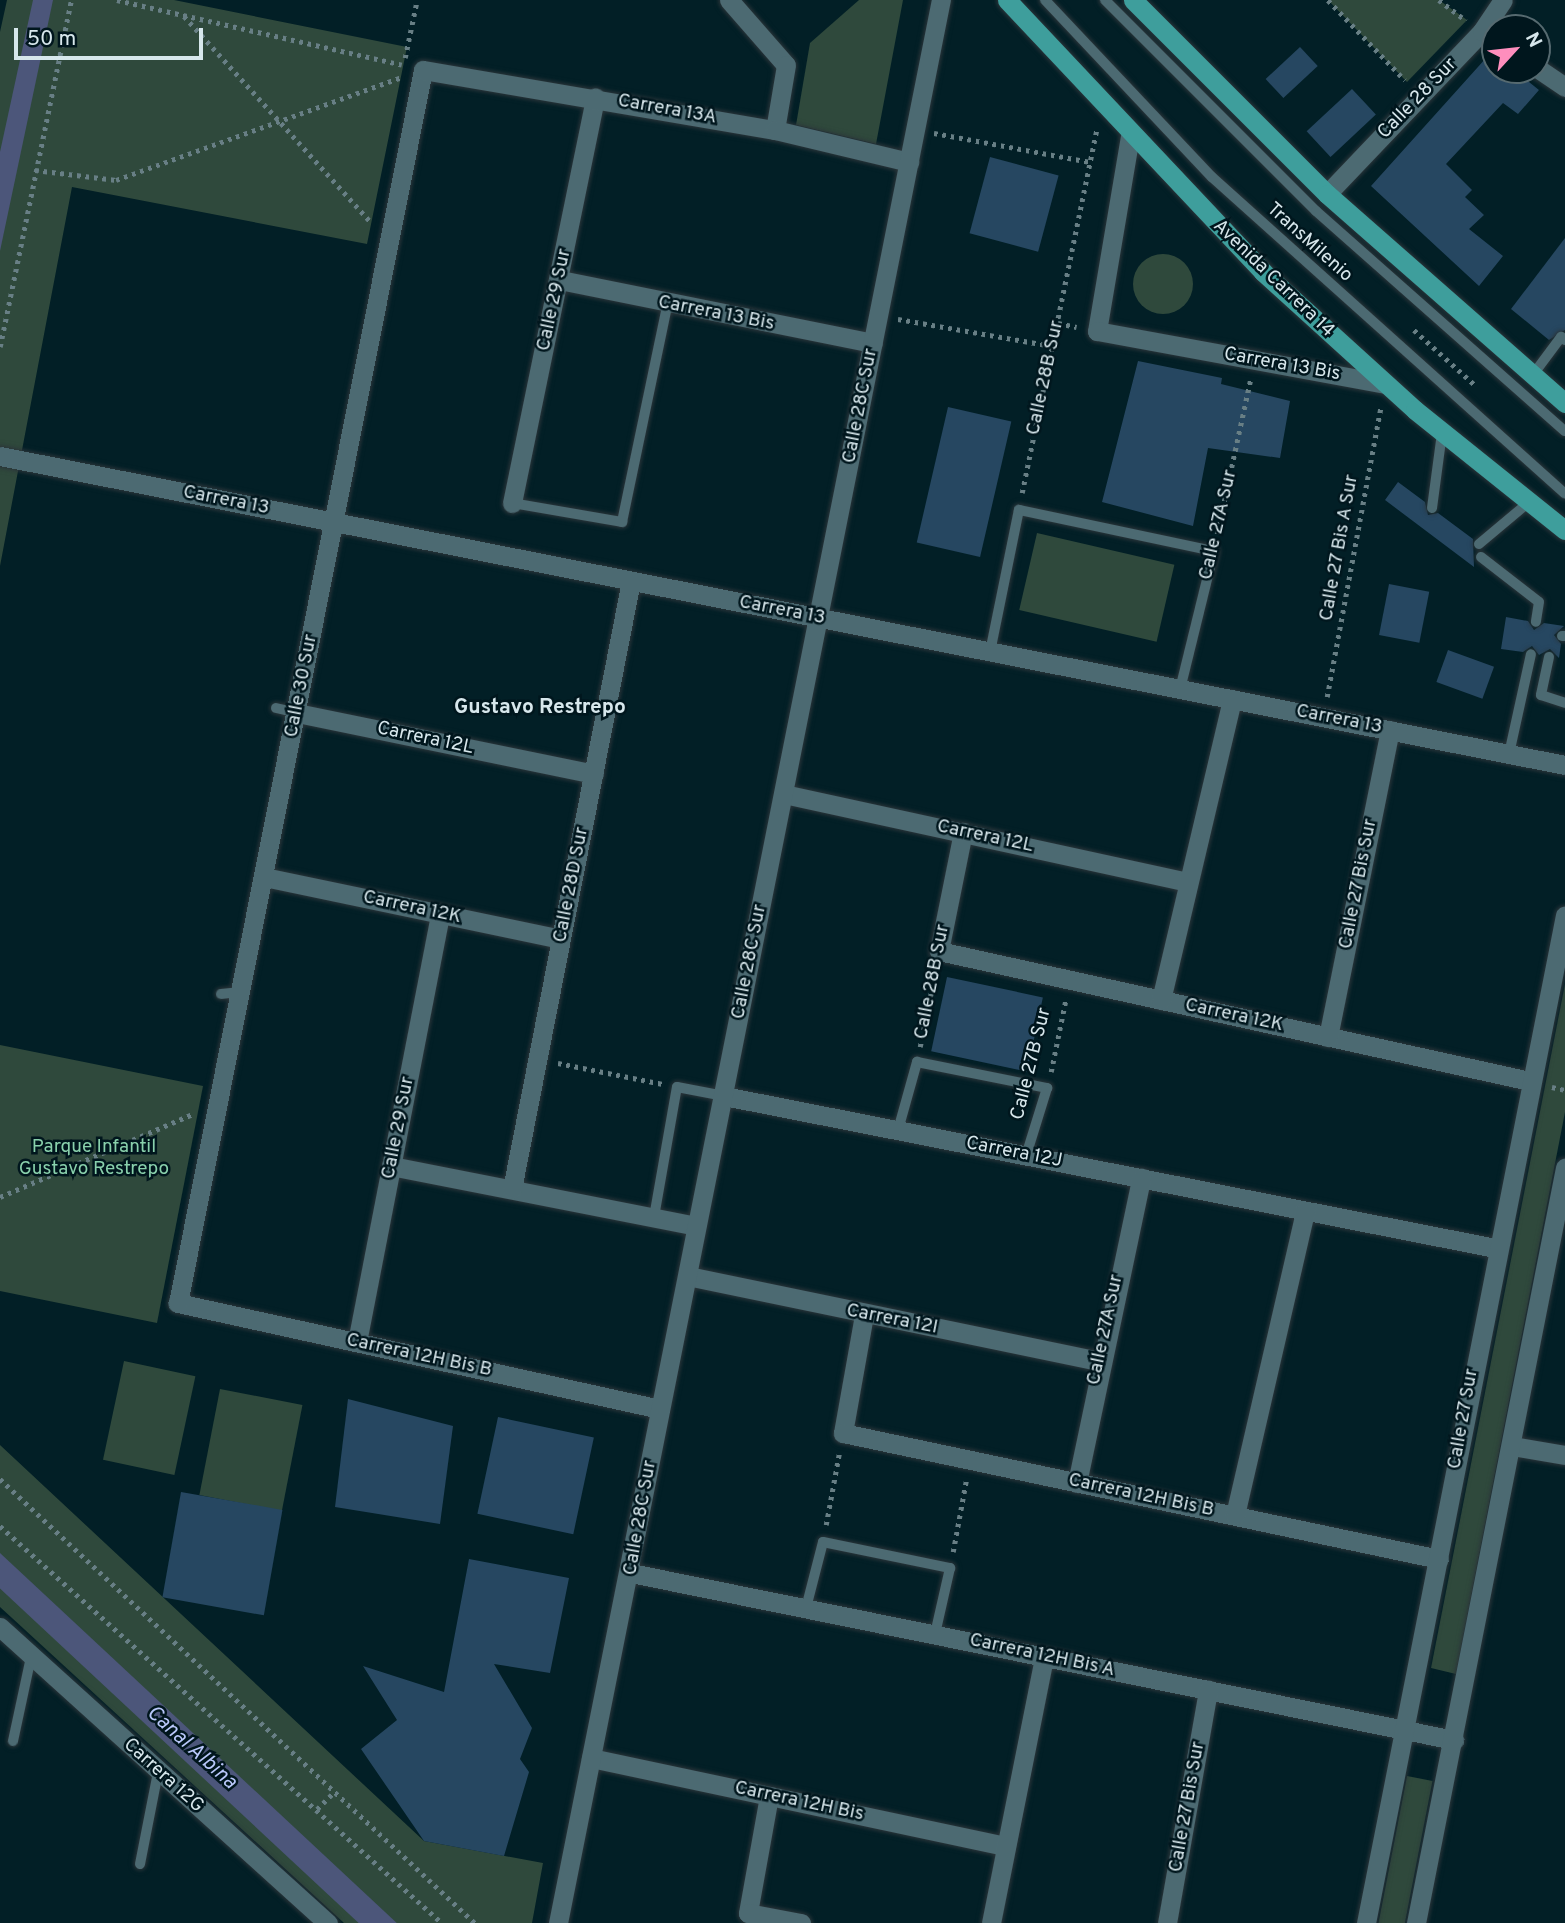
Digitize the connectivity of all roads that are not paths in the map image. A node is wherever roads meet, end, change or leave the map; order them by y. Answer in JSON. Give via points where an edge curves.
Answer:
{"nodes":[{"id":1,"x":729,"y":0,"type":"edge"},
{"id":2,"x":941,"y":0,"type":"edge"},
{"id":3,"x":1007,"y":0,"type":"edge"},
{"id":4,"x":1045,"y":0,"type":"edge"},
{"id":5,"x":1105,"y":0,"type":"edge"},
{"id":6,"x":1133,"y":0,"type":"edge"},
{"id":7,"x":1481,"y":32,"type":"edge"},
{"id":8,"x":424,"y":70,"type":"joint"},
{"id":9,"x":595,"y":97,"type":"junction"},
{"id":10,"x":775,"y":130,"type":"junction"},
{"id":11,"x":1130,"y":136,"type":"junction"},
{"id":12,"x":909,"y":162,"type":"junction"},
{"id":13,"x":1327,"y":194,"type":"junction"},
{"id":14,"x":560,"y":280,"type":"junction"},
{"id":15,"x":667,"y":306,"type":"junction"},
{"id":16,"x":1097,"y":331,"type":"joint"},
{"id":17,"x":1564,"y":336,"type":"edge"},
{"id":18,"x":873,"y":343,"type":"junction"},
{"id":19,"x":1532,"y":376,"type":"junction"},
{"id":20,"x":1385,"y":384,"type":"junction"},
{"id":21,"x":1565,"y":403,"type":"edge"},
{"id":22,"x":1565,"y":431,"type":"edge"},
{"id":23,"x":1442,"y":433,"type":"junction"},
{"id":24,"x":0,"y":456,"type":"edge"},
{"id":25,"x":1565,"y":494,"type":"edge"},
{"id":26,"x":1529,"y":502,"type":"junction"},
{"id":27,"x":512,"y":503,"type":"joint"},
{"id":28,"x":1432,"y":508,"type":"dead end"},
{"id":29,"x":335,"y":522,"type":"junction"},
{"id":30,"x":1565,"y":530,"type":"edge"},
{"id":31,"x":1479,"y":544,"type":"dead end"},
{"id":32,"x":1481,"y":557,"type":"dead end"},
{"id":33,"x":631,"y":581,"type":"junction"},
{"id":34,"x":818,"y":618,"type":"junction"},
{"id":35,"x":1536,"y":622,"type":"dead end"},
{"id":36,"x":990,"y":652,"type":"junction"},
{"id":37,"x":1531,"y":654,"type":"dead end"},
{"id":38,"x":1549,"y":657,"type":"dead end"},
{"id":39,"x":1180,"y":689,"type":"junction"},
{"id":40,"x":1525,"y":694,"type":"junction"},
{"id":41,"x":1541,"y":695,"type":"junction"},
{"id":42,"x":1232,"y":699,"type":"junction"},
{"id":43,"x":1565,"y":703,"type":"edge"},
{"id":44,"x":276,"y":708,"type":"dead end"},
{"id":45,"x":297,"y":713,"type":"junction"},
{"id":46,"x":1390,"y":730,"type":"junction"},
{"id":47,"x":1509,"y":754,"type":"junction"},
{"id":48,"x":1565,"y":765,"type":"edge"},
{"id":49,"x":594,"y":774,"type":"junction"},
{"id":50,"x":783,"y":794,"type":"junction"},
{"id":51,"x":962,"y":832,"type":"junction"},
{"id":52,"x":264,"y":877,"type":"junction"},
{"id":53,"x":1186,"y":882,"type":"junction"},
{"id":54,"x":440,"y":914,"type":"junction"},
{"id":55,"x":1565,"y":915,"type":"edge"},
{"id":56,"x":561,"y":939,"type":"junction"},
{"id":57,"x":939,"y":951,"type":"joint"},
{"id":58,"x":241,"y":992,"type":"junction"},
{"id":59,"x":221,"y":994,"type":"dead end"},
{"id":60,"x":1161,"y":1000,"type":"junction"},
{"id":61,"x":1328,"y":1037,"type":"junction"},
{"id":62,"x":917,"y":1062,"type":"joint"},
{"id":63,"x":1530,"y":1081,"type":"junction"},
{"id":64,"x":724,"y":1096,"type":"junction"},
{"id":65,"x":898,"y":1130,"type":"junction"},
{"id":66,"x":1026,"y":1156,"type":"junction"},
{"id":67,"x":391,"y":1166,"type":"junction"},
{"id":68,"x":1565,"y":1168,"type":"edge"},
{"id":69,"x":1141,"y":1178,"type":"junction"},
{"id":70,"x":512,"y":1189,"type":"junction"},
{"id":71,"x":1305,"y":1211,"type":"junction"},
{"id":72,"x":654,"y":1217,"type":"junction"},
{"id":73,"x":696,"y":1226,"type":"junction"},
{"id":74,"x":1495,"y":1248,"type":"junction"},
{"id":75,"x":688,"y":1276,"type":"junction"},
{"id":76,"x":178,"y":1303,"type":"joint"},
{"id":77,"x":864,"y":1315,"type":"junction"},
{"id":78,"x":357,"y":1342,"type":"junction"},
{"id":79,"x":1098,"y":1362,"type":"junction"},
{"id":80,"x":660,"y":1409,"type":"junction"},
{"id":81,"x":1512,"y":1446,"type":"junction"},
{"id":82,"x":1565,"y":1455,"type":"edge"},
{"id":83,"x":1077,"y":1483,"type":"junction"},
{"id":84,"x":1235,"y":1515,"type":"junction"},
{"id":85,"x":1438,"y":1559,"type":"junction"},
{"id":86,"x":631,"y":1573,"type":"junction"},
{"id":87,"x":806,"y":1608,"type":"junction"},
{"id":88,"x":0,"y":1627,"type":"edge"},
{"id":89,"x":935,"y":1634,"type":"junction"},
{"id":90,"x":31,"y":1657,"type":"junction"},
{"id":91,"x":1044,"y":1657,"type":"junction"},
{"id":92,"x":1208,"y":1690,"type":"junction"},
{"id":93,"x":1404,"y":1730,"type":"junction"},
{"id":94,"x":1454,"y":1740,"type":"junction"},
{"id":95,"x":13,"y":1741,"type":"dead end"},
{"id":96,"x":591,"y":1758,"type":"junction"},
{"id":97,"x":158,"y":1772,"type":"junction"},
{"id":98,"x":769,"y":1796,"type":"junction"},
{"id":99,"x":1006,"y":1846,"type":"junction"},
{"id":100,"x":140,"y":1864,"type":"dead end"},
{"id":101,"x":328,"y":1923,"type":"edge"},
{"id":102,"x":558,"y":1923,"type":"edge"},
{"id":103,"x":801,"y":1923,"type":"edge"},
{"id":104,"x":991,"y":1923,"type":"edge"},
{"id":105,"x":1167,"y":1923,"type":"edge"},
{"id":106,"x":1366,"y":1923,"type":"edge"},
{"id":107,"x":1416,"y":1923,"type":"edge"}],
"edges":[{"from":1,"to":10,"type":"street","via":[[786,65]]},
{"from":2,"to":12,"type":"street","name":"Calle 28C Sur"},
{"from":3,"to":11,"type":"main road","name":"Avenida Carrera 14"},
{"from":4,"to":25,"type":"lane","name":"TransMilenio","via":[[1261,223]]},
{"from":5,"to":22,"type":"lane","name":"TransMilenio","via":[[1316,211]]},
{"from":6,"to":13,"type":"main road"},
{"from":7,"to":13,"type":"street","name":"Calle 28 Sur"},
{"from":8,"to":9,"type":"street","name":"Carrera 13A"},
{"from":8,"to":29,"type":"street","name":"Calle 30 Sur"},
{"from":9,"to":10,"type":"street","name":"Carrera 13A"},
{"from":9,"to":14,"type":"street","name":"Calle 29 Sur"},
{"from":10,"to":12,"type":"street","name":"Carrera 13A"},
{"from":11,"to":16,"type":"street","name":"Calle 28B Sur"},
{"from":11,"to":20,"type":"main road","name":"Avenida Carrera 14"},
{"from":12,"to":18,"type":"street","name":"Calle 28C Sur"},
{"from":13,"to":19,"type":"main road"},
{"from":14,"to":15,"type":"street","name":"Carrera 13 Bis"},
{"from":14,"to":27,"type":"street","name":"Calle 29 Sur"},
{"from":15,"to":18,"type":"street","name":"Carrera 13 Bis"},
{"from":15,"to":27,"type":"lane","via":[[622,522]]},
{"from":16,"to":20,"type":"street","name":"Carrera 13 Bis"},
{"from":17,"to":19,"type":"lane"},
{"from":18,"to":34,"type":"street","name":"Calle 28C Sur"},
{"from":19,"to":21,"type":"main road"},
{"from":20,"to":23,"type":"main road","name":"Avenida Carrera 14"},
{"from":23,"to":26,"type":"main road","name":"Avenida Carrera 14"},
{"from":23,"to":28,"type":"lane"},
{"from":24,"to":29,"type":"street","name":"Carrera 13"},
{"from":26,"to":30,"type":"main road","name":"Avenida Carrera 14"},
{"from":26,"to":31,"type":"lane"},
{"from":29,"to":33,"type":"street","name":"Carrera 13"},
{"from":29,"to":45,"type":"street","name":"Calle 30 Sur"},
{"from":32,"to":35,"type":"lane","via":[[1539,602]]},
{"from":33,"to":34,"type":"street","name":"Carrera 13"},
{"from":33,"to":49,"type":"street","name":"Calle 28D Sur"},
{"from":34,"to":36,"type":"street","name":"Carrera 13"},
{"from":34,"to":50,"type":"street","name":"Calle 28C Sur"},
{"from":36,"to":39,"type":"street","name":"Carrera 13"},
{"from":36,"to":39,"type":"lane","name":"Calle 27A Sur","via":[[1019,510],[1214,551]]},
{"from":37,"to":40,"type":"lane"},
{"from":38,"to":41,"type":"lane"},
{"from":39,"to":42,"type":"street","name":"Carrera 13"},
{"from":40,"to":41,"type":"lane"},
{"from":40,"to":47,"type":"lane"},
{"from":41,"to":43,"type":"lane"},
{"from":42,"to":46,"type":"street","name":"Carrera 13"},
{"from":42,"to":53,"type":"street"},
{"from":44,"to":45,"type":"lane"},
{"from":45,"to":49,"type":"street","name":"Carrera 12L"},
{"from":45,"to":52,"type":"street","name":"Calle 30 Sur"},
{"from":46,"to":47,"type":"street","name":"Carrera 13"},
{"from":46,"to":61,"type":"street","name":"Calle 27 Bis Sur"},
{"from":47,"to":48,"type":"street","name":"Carrera 13"},
{"from":49,"to":56,"type":"street","name":"Calle 28D Sur"},
{"from":50,"to":51,"type":"street","name":"Carrera 12L"},
{"from":50,"to":64,"type":"street","name":"Calle 28C Sur"},
{"from":51,"to":53,"type":"street","name":"Carrera 12L"},
{"from":51,"to":57,"type":"street","name":"Calle 28B Sur"},
{"from":52,"to":54,"type":"street","name":"Carrera 12K"},
{"from":52,"to":58,"type":"street","name":"Calle 30 Sur"},
{"from":53,"to":60,"type":"street"},
{"from":54,"to":56,"type":"street","name":"Carrera 12K"},
{"from":54,"to":67,"type":"street","name":"Calle 29 Sur"},
{"from":55,"to":63,"type":"street","name":"Calle 27 Sur"},
{"from":56,"to":70,"type":"street","name":"Calle 28D Sur","via":[[534,1058]]},
{"from":57,"to":60,"type":"street","name":"Carrera 12K"},
{"from":58,"to":59,"type":"lane"},
{"from":58,"to":76,"type":"street","name":"Calle 30 Sur"},
{"from":60,"to":61,"type":"street","name":"Carrera 12K"},
{"from":61,"to":63,"type":"street","name":"Carrera 12K"},
{"from":62,"to":65,"type":"lane","name":"Calle 28B Sur"},
{"from":62,"to":66,"type":"lane","name":"Calle 27B Sur","via":[[1047,1088]]},
{"from":63,"to":74,"type":"street","name":"Calle 27 Sur"},
{"from":64,"to":65,"type":"street","name":"Carrera 12J"},
{"from":64,"to":72,"type":"lane","name":"Carrera 12J","via":[[677,1087]]},
{"from":64,"to":73,"type":"street","name":"Calle 28C Sur"},
{"from":65,"to":66,"type":"street","name":"Carrera 12J"},
{"from":66,"to":69,"type":"street","name":"Carrera 12J"},
{"from":67,"to":70,"type":"street"},
{"from":67,"to":78,"type":"street","name":"Calle 29 Sur"},
{"from":68,"to":81,"type":"street"},
{"from":69,"to":71,"type":"street","name":"Carrera 12J"},
{"from":69,"to":79,"type":"street","name":"Calle 27A Sur"},
{"from":70,"to":72,"type":"street"},
{"from":71,"to":74,"type":"street","name":"Carrera 12J"},
{"from":71,"to":84,"type":"street"},
{"from":72,"to":73,"type":"street"},
{"from":73,"to":75,"type":"street","name":"Calle 28C Sur"},
{"from":74,"to":85,"type":"street","name":"Calle 27 Sur"},
{"from":75,"to":77,"type":"street","name":"Carrera 12I"},
{"from":75,"to":80,"type":"street","name":"Calle 28C Sur"},
{"from":76,"to":78,"type":"street","name":"Carrera 12H Bis B"},
{"from":77,"to":79,"type":"street","name":"Carrera 12I"},
{"from":77,"to":83,"type":"street","name":"Carrera 12H Bis B","via":[[842,1433]]},
{"from":78,"to":80,"type":"street","name":"Carrera 12H Bis B"},
{"from":79,"to":83,"type":"street","name":"Calle 27A Sur"},
{"from":80,"to":86,"type":"street","name":"Calle 28C Sur"},
{"from":81,"to":82,"type":"street"},
{"from":81,"to":94,"type":"street"},
{"from":83,"to":84,"type":"street","name":"Carrera 12H Bis B"},
{"from":84,"to":85,"type":"street","name":"Carrera 12H Bis B"},
{"from":85,"to":93,"type":"street","name":"Calle 27 Sur"},
{"from":86,"to":87,"type":"street","name":"Carrera 12H Bis A"},
{"from":86,"to":96,"type":"street","name":"Calle 28C Sur"},
{"from":87,"to":89,"type":"street","name":"Carrera 12H Bis A"},
{"from":87,"to":89,"type":"lane","via":[[823,1542],[950,1567]]},
{"from":88,"to":90,"type":"street","name":"Carrera 12G"},
{"from":89,"to":91,"type":"street","name":"Carrera 12H Bis A"},
{"from":90,"to":95,"type":"lane"},
{"from":90,"to":97,"type":"street","name":"Carrera 12G"},
{"from":91,"to":92,"type":"street","name":"Carrera 12H Bis A"},
{"from":91,"to":99,"type":"street"},
{"from":92,"to":93,"type":"street","name":"Carrera 12H Bis A"},
{"from":92,"to":105,"type":"street","name":"Calle 27 Bis Sur"},
{"from":93,"to":94,"type":"street","name":"Carrera 12H Bis A"},
{"from":93,"to":106,"type":"street","name":"Calle 27 Sur"},
{"from":94,"to":107,"type":"street"},
{"from":96,"to":98,"type":"street","name":"Carrera 12H Bis"},
{"from":96,"to":102,"type":"street","name":"Calle 28C Sur"},
{"from":97,"to":100,"type":"lane"},
{"from":97,"to":101,"type":"street","name":"Carrera 12G"},
{"from":98,"to":99,"type":"street","name":"Carrera 12H Bis"},
{"from":98,"to":103,"type":"street","via":[[748,1913]]},
{"from":99,"to":104,"type":"street"}]}
